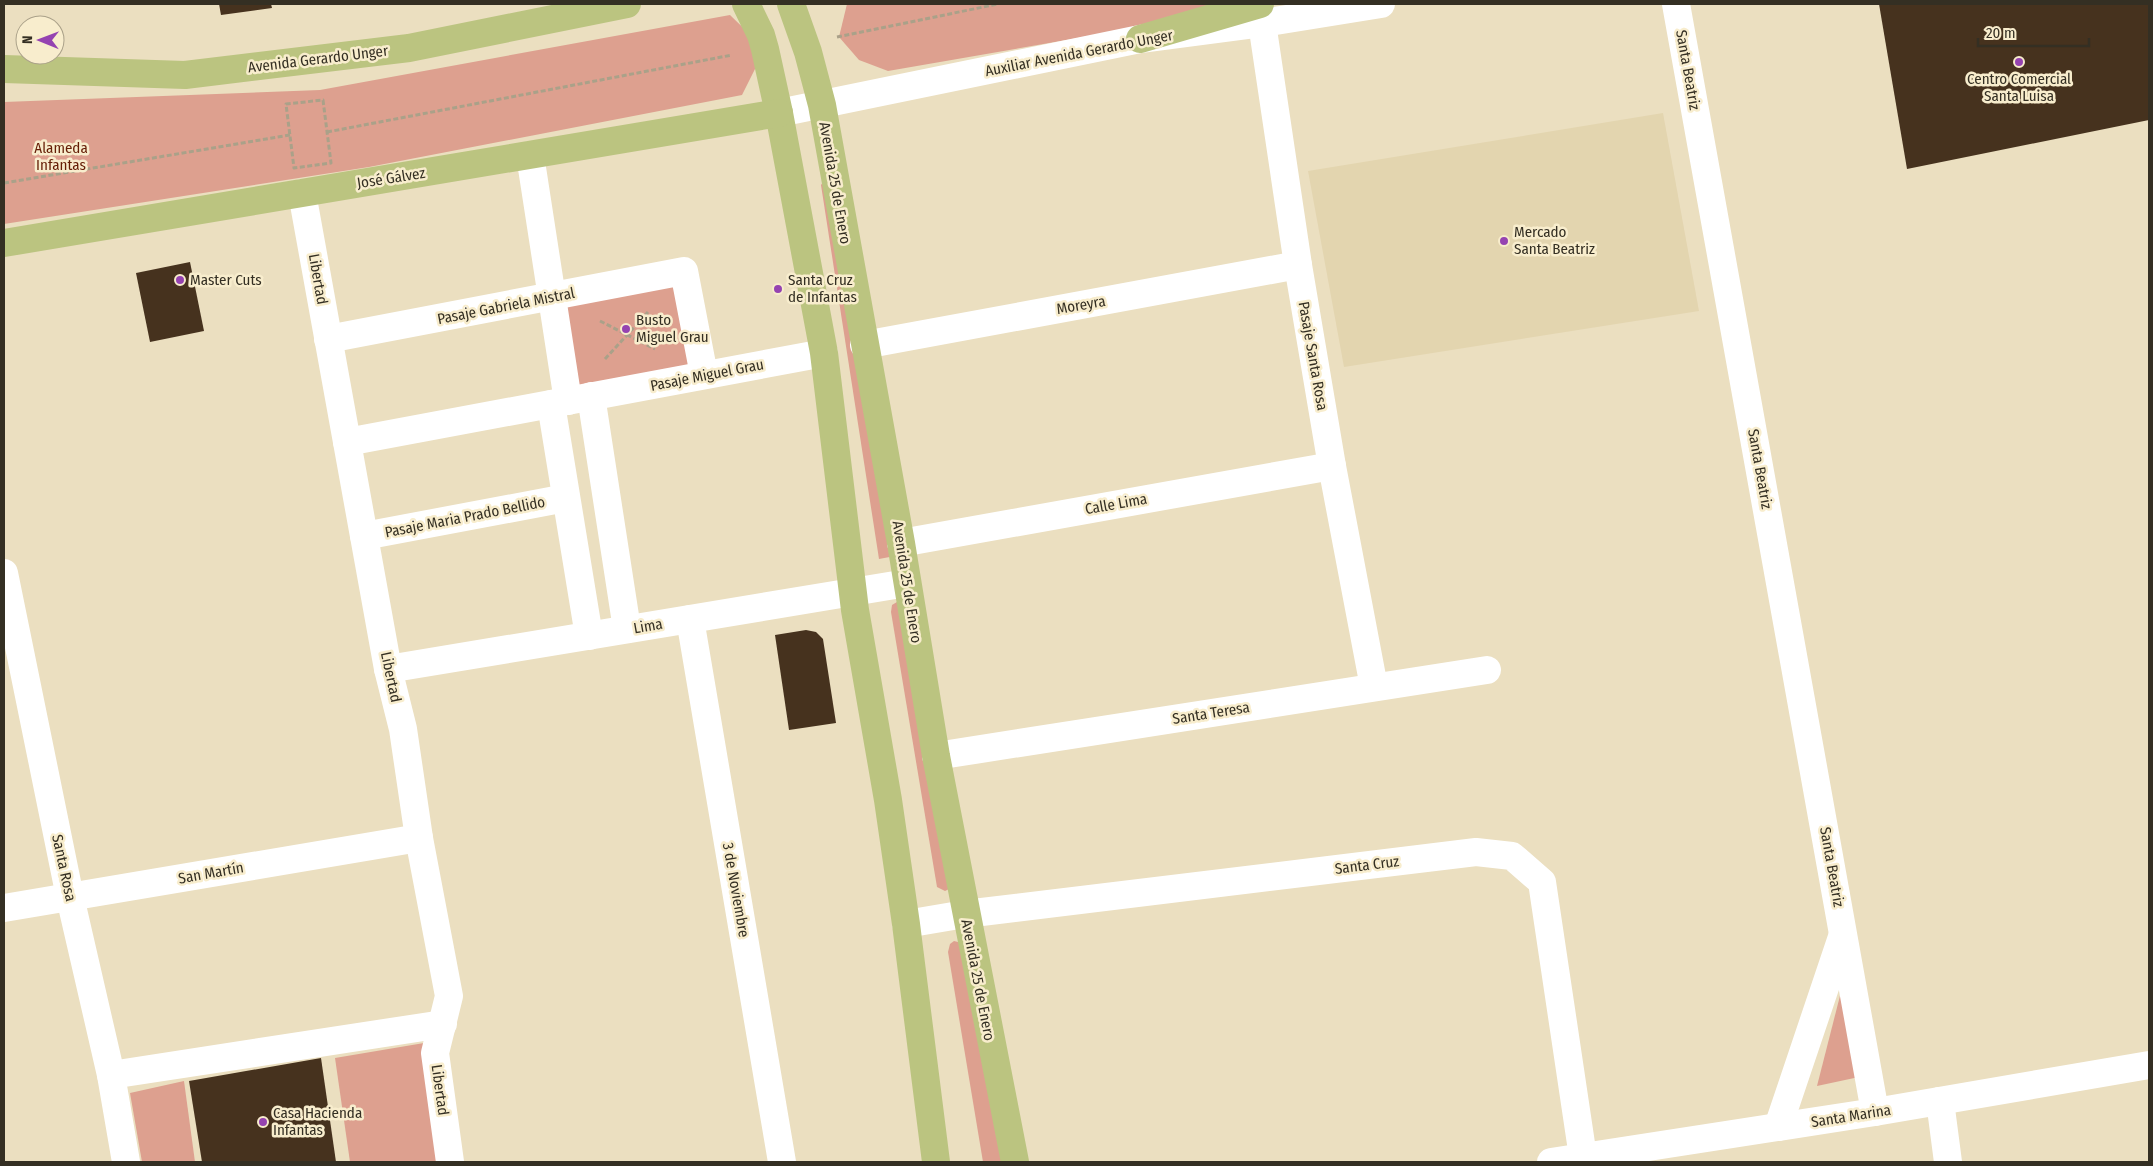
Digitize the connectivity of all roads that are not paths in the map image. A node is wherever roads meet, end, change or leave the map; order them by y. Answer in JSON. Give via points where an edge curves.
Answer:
{"nodes":[{"id":1,"x":627,"y":4,"type":"edge"},
{"id":2,"x":746,"y":4,"type":"edge"},
{"id":3,"x":791,"y":4,"type":"edge"},
{"id":4,"x":1381,"y":4,"type":"edge"},
{"id":5,"x":1676,"y":4,"type":"edge"},
{"id":6,"x":1261,"y":14,"type":"edge"},
{"id":7,"x":1140,"y":39,"type":"joint"},
{"id":8,"x":4,"y":69,"type":"edge"},
{"id":9,"x":822,"y":105,"type":"junction"},
{"id":10,"x":779,"y":113,"type":"junction"},
{"id":11,"x":530,"y":155,"type":"junction"},
{"id":12,"x":302,"y":193,"type":"junction"},
{"id":13,"x":4,"y":243,"type":"edge"},
{"id":14,"x":1298,"y":265,"type":"junction"},
{"id":15,"x":552,"y":297,"type":"junction"},
{"id":16,"x":328,"y":339,"type":"junction"},
{"id":17,"x":864,"y":345,"type":"junction"},
{"id":18,"x":824,"y":353,"type":"junction"},
{"id":19,"x":704,"y":375,"type":"junction"},
{"id":20,"x":570,"y":401,"type":"junction"},
{"id":21,"x":347,"y":442,"type":"junction"},
{"id":22,"x":1332,"y":466,"type":"junction"},
{"id":23,"x":566,"y":498,"type":"junction"},
{"id":24,"x":364,"y":536,"type":"junction"},
{"id":25,"x":901,"y":543,"type":"junction"},
{"id":26,"x":4,"y":573,"type":"edge"},
{"id":27,"x":907,"y":583,"type":"junction"},
{"id":28,"x":853,"y":592,"type":"junction"},
{"id":29,"x":690,"y":619,"type":"junction"},
{"id":30,"x":627,"y":629,"type":"junction"},
{"id":31,"x":589,"y":636,"type":"junction"},
{"id":32,"x":388,"y":669,"type":"junction"},
{"id":33,"x":1487,"y":670,"type":"dead end"},
{"id":34,"x":1374,"y":687,"type":"junction"},
{"id":35,"x":936,"y":756,"type":"junction"},
{"id":36,"x":419,"y":838,"type":"junction"},
{"id":37,"x":70,"y":897,"type":"junction"},
{"id":38,"x":4,"y":908,"type":"edge"},
{"id":39,"x":965,"y":914,"type":"junction"},
{"id":40,"x":906,"y":924,"type":"junction"},
{"id":41,"x":1844,"y":933,"type":"junction"},
{"id":42,"x":443,"y":1024,"type":"junction"},
{"id":43,"x":2149,"y":1065,"type":"edge"},
{"id":44,"x":111,"y":1075,"type":"junction"},
{"id":45,"x":1940,"y":1101,"type":"junction"},
{"id":46,"x":1876,"y":1112,"type":"junction"},
{"id":47,"x":1778,"y":1127,"type":"junction"},
{"id":48,"x":1653,"y":1155,"type":"edge"},
{"id":49,"x":1583,"y":1157,"type":"junction"},
{"id":50,"x":126,"y":1162,"type":"edge"},
{"id":51,"x":450,"y":1162,"type":"edge"},
{"id":52,"x":782,"y":1162,"type":"edge"},
{"id":53,"x":936,"y":1162,"type":"edge"},
{"id":54,"x":1015,"y":1162,"type":"edge"},
{"id":55,"x":1551,"y":1162,"type":"edge"},
{"id":56,"x":1948,"y":1162,"type":"edge"}],
"edges":[{"from":1,"to":8,"type":"main road","name":"Avenida Gerardo Unger","via":[[409,48],[185,75]]},
{"from":2,"to":10,"type":"main road","via":[[761,35]]},
{"from":3,"to":9,"type":"main road","name":"Avenida 25 de Enero","via":[[806,44]]},
{"from":4,"to":6,"type":"street"},
{"from":5,"to":41,"type":"street","name":"Santa Beatriz"},
{"from":6,"to":7,"type":"main road"},
{"from":6,"to":14,"type":"street","name":"Pasaje Santa Rosa"},
{"from":7,"to":9,"type":"street","name":"Auxiliar Avenida Gerardo Unger"},
{"from":9,"to":10,"type":"street","name":"Auxiliar Avenida Gerardo Unger"},
{"from":9,"to":17,"type":"main road","name":"Avenida 25 de Enero"},
{"from":10,"to":11,"type":"main road","name":"José Gálvez"},
{"from":10,"to":18,"type":"main road"},
{"from":11,"to":12,"type":"main road","name":"José Gálvez"},
{"from":11,"to":15,"type":"street"},
{"from":12,"to":13,"type":"main road","name":"José Gálvez"},
{"from":12,"to":16,"type":"street","name":"Libertad"},
{"from":14,"to":17,"type":"street","name":"Moreyra"},
{"from":14,"to":22,"type":"street","name":"Pasaje Santa Rosa"},
{"from":15,"to":16,"type":"street","name":"Pasaje Gabriela Mistral"},
{"from":15,"to":19,"type":"street","name":"Pasaje Gabriela Mistral","via":[[684,271]]},
{"from":15,"to":20,"type":"street"},
{"from":16,"to":21,"type":"street","name":"Libertad"},
{"from":17,"to":25,"type":"main road","name":"Avenida 25 de Enero"},
{"from":18,"to":19,"type":"street","name":"Pasaje Miguel Grau"},
{"from":18,"to":28,"type":"main road"},
{"from":19,"to":20,"type":"street","name":"Pasaje Miguel Grau"},
{"from":20,"to":21,"type":"street","name":"Pasaje Miguel Grau"},
{"from":20,"to":23,"type":"street"},
{"from":20,"to":30,"type":"street"},
{"from":21,"to":24,"type":"street","name":"Libertad"},
{"from":22,"to":25,"type":"street","name":"Calle Lima"},
{"from":22,"to":34,"type":"street","name":"Pasaje Santa Rosa"},
{"from":23,"to":24,"type":"street","name":"Pasaje Maria Prado Bellido"},
{"from":23,"to":31,"type":"street"},
{"from":24,"to":32,"type":"street","name":"Libertad"},
{"from":25,"to":27,"type":"main road","name":"Avenida 25 de Enero"},
{"from":26,"to":37,"type":"street","name":"Santa Rosa"},
{"from":27,"to":28,"type":"street","name":"Lima"},
{"from":27,"to":35,"type":"main road","name":"Avenida 25 de Enero"},
{"from":28,"to":29,"type":"street","name":"Lima"},
{"from":28,"to":40,"type":"main road"},
{"from":29,"to":30,"type":"street","name":"Lima"},
{"from":29,"to":52,"type":"street","name":"3 de Noviembre"},
{"from":30,"to":31,"type":"street","name":"Lima"},
{"from":31,"to":32,"type":"street","name":"Lima"},
{"from":32,"to":36,"type":"street","name":"Libertad","via":[[403,729]]},
{"from":33,"to":34,"type":"street","name":"Santa Teresa"},
{"from":34,"to":35,"type":"street","name":"Santa Teresa"},
{"from":35,"to":39,"type":"main road","name":"Avenida 25 de Enero"},
{"from":36,"to":37,"type":"street","name":"San Martín"},
{"from":36,"to":42,"type":"street","name":"Libertad","via":[[448,996]]},
{"from":37,"to":38,"type":"street","name":"San Martín"},
{"from":37,"to":44,"type":"street","name":"Santa Rosa"},
{"from":39,"to":40,"type":"street","name":"Santa Cruz"},
{"from":39,"to":49,"type":"street","name":"Santa Cruz","via":[[1476,852],[1512,856],[1542,882]]},
{"from":39,"to":54,"type":"main road","name":"Avenida 25 de Enero"},
{"from":40,"to":53,"type":"main road"},
{"from":41,"to":46,"type":"street","name":"Santa Beatriz"},
{"from":41,"to":47,"type":"street","name":"Santa Beatriz"},
{"from":42,"to":44,"type":"street"},
{"from":42,"to":51,"type":"street","name":"Libertad","via":[[435,1053]]},
{"from":43,"to":45,"type":"street","name":"Santa Marina"},
{"from":44,"to":50,"type":"street","name":"Santa Rosa"},
{"from":45,"to":46,"type":"street","name":"Santa Marina"},
{"from":45,"to":56,"type":"street"},
{"from":46,"to":47,"type":"street","name":"Santa Marina"},
{"from":47,"to":48,"type":"street","name":"Santa Marina"},
{"from":48,"to":49,"type":"street","name":"Santa Marina"},
{"from":49,"to":55,"type":"street","name":"Santa Marina"}]}
